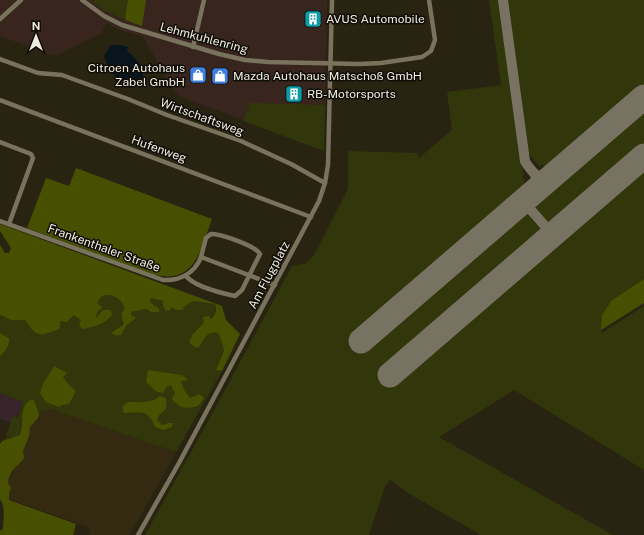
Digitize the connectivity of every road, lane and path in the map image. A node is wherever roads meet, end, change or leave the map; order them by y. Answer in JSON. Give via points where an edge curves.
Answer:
{"nodes":[{"id":1,"x":21,"y":0,"type":"edge"},
{"id":2,"x":82,"y":0,"type":"edge"},
{"id":3,"x":204,"y":0,"type":"edge"},
{"id":4,"x":332,"y":0,"type":"edge"},
{"id":5,"x":429,"y":0,"type":"edge"},
{"id":6,"x":0,"y":19,"type":"edge"},
{"id":7,"x":193,"y":47,"type":"junction"},
{"id":8,"x":0,"y":59,"type":"edge"},
{"id":9,"x":331,"y":63,"type":"junction"},
{"id":10,"x":0,"y":100,"type":"edge"},
{"id":11,"x":0,"y":142,"type":"edge"},
{"id":12,"x":325,"y":183,"type":"junction"},
{"id":13,"x":311,"y":217,"type":"junction"},
{"id":14,"x":0,"y":221,"type":"edge"},
{"id":15,"x":9,"y":224,"type":"junction"},
{"id":16,"x":201,"y":257,"type":"junction"},
{"id":17,"x":186,"y":276,"type":"junction"},
{"id":18,"x":249,"y":276,"type":"junction"},
{"id":19,"x":275,"y":285,"type":"junction"},
{"id":20,"x":138,"y":535,"type":"edge"}],
"edges":[{"from":1,"to":6,"type":"street"},
{"from":2,"to":7,"type":"street","name":"Lehmkuhlenring","via":[[122,25]]},
{"from":3,"to":7,"type":"street"},
{"from":4,"to":9,"type":"street","name":"Am Flugplatz"},
{"from":5,"to":9,"type":"street","name":"Lehmkuhlenring","via":[[435,40],[428,54],[381,63]]},
{"from":7,"to":9,"type":"street","name":"Lehmkuhlenring","via":[[245,60]]},
{"from":8,"to":12,"type":"street","name":"Wirtschaftsweg","via":[[38,73],[62,74],[241,141],[292,164]]},
{"from":9,"to":12,"type":"street","name":"Am Flugplatz","via":[[328,165]]},
{"from":10,"to":13,"type":"street","name":"Hufenweg"},
{"from":11,"to":15,"type":"street","via":[[31,154],[33,158]]},
{"from":12,"to":13,"type":"street","name":"Am Flugplatz"},
{"from":13,"to":19,"type":"street","name":"Am Flugplatz"},
{"from":14,"to":15,"type":"street","name":"Frankenthaler Straße"},
{"from":15,"to":17,"type":"street","name":"Frankenthaler Straße","via":[[156,279],[170,280]]},
{"from":16,"to":17,"type":"street","via":[[195,268]]},
{"from":16,"to":18,"type":"street"},
{"from":16,"to":18,"type":"street","via":[[206,238],[211,234],[249,246],[260,254]]},
{"from":17,"to":18,"type":"street","via":[[189,280],[235,296],[242,290]]},
{"from":18,"to":19,"type":"street"},
{"from":19,"to":20,"type":"street","name":"Am Flugplatz"}]}
